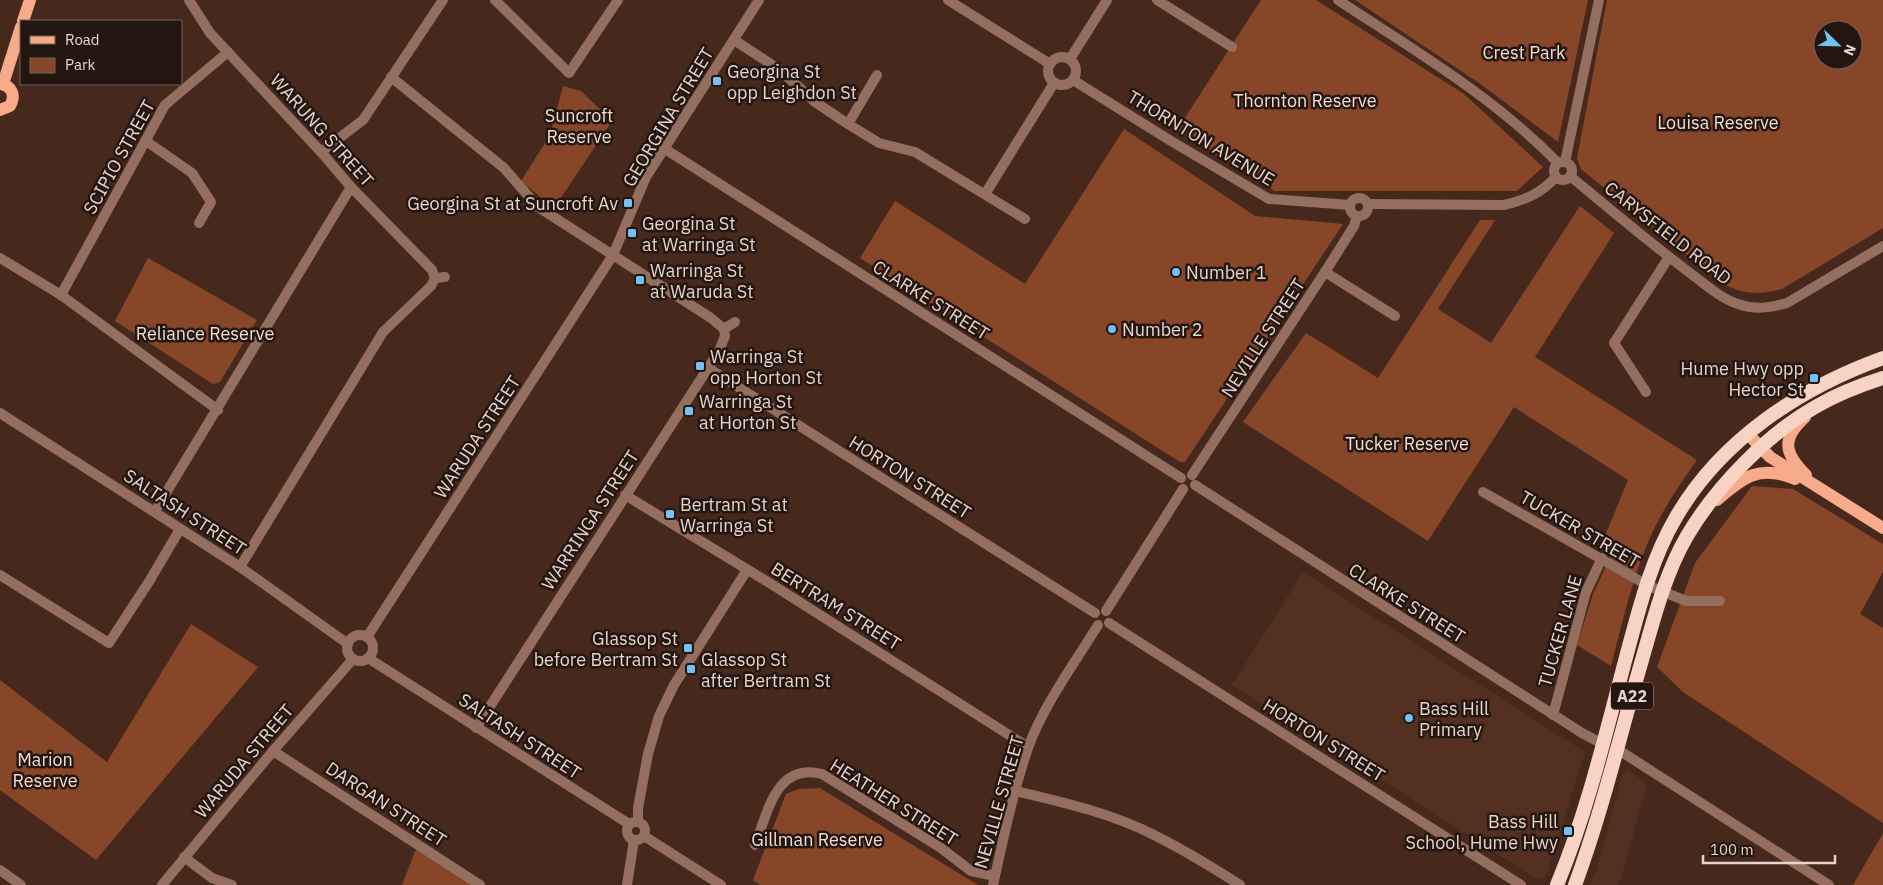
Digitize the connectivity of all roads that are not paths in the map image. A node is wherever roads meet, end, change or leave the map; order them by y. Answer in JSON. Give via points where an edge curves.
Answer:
{"nodes":[{"id":1,"x":30,"y":0,"type":"edge"},
{"id":2,"x":189,"y":0,"type":"edge"},
{"id":3,"x":443,"y":0,"type":"edge"},
{"id":4,"x":495,"y":0,"type":"edge"},
{"id":5,"x":618,"y":0,"type":"edge"},
{"id":6,"x":759,"y":0,"type":"edge"},
{"id":7,"x":948,"y":0,"type":"edge"},
{"id":8,"x":1107,"y":0,"type":"edge"},
{"id":9,"x":1157,"y":0,"type":"edge"},
{"id":10,"x":1338,"y":0,"type":"edge"},
{"id":11,"x":1600,"y":0,"type":"edge"},
{"id":12,"x":23,"y":20,"type":"edge"},
{"id":13,"x":20,"y":30,"type":"edge"},
{"id":14,"x":734,"y":40,"type":"junction"},
{"id":15,"x":1232,"y":47,"type":"dead end"},
{"id":16,"x":228,"y":52,"type":"junction"},
{"id":17,"x":1070,"y":59,"type":"junction"},
{"id":18,"x":1050,"y":64,"type":"junction"},
{"id":19,"x":877,"y":76,"type":"dead end"},
{"id":20,"x":391,"y":77,"type":"junction"},
{"id":21,"x":1074,"y":80,"type":"junction"},
{"id":22,"x":1054,"y":83,"type":"junction"},
{"id":23,"x":2,"y":84,"type":"edge"},
{"id":24,"x":0,"y":110,"type":"edge"},
{"id":25,"x":848,"y":124,"type":"junction"},
{"id":26,"x":146,"y":141,"type":"junction"},
{"id":27,"x":664,"y":149,"type":"junction"},
{"id":28,"x":322,"y":152,"type":"junction"},
{"id":29,"x":1562,"y":162,"type":"junction"},
{"id":30,"x":1570,"y":176,"type":"junction"},
{"id":31,"x":1556,"y":177,"type":"junction"},
{"id":32,"x":351,"y":187,"type":"junction"},
{"id":33,"x":985,"y":194,"type":"junction"},
{"id":34,"x":1350,"y":204,"type":"junction"},
{"id":35,"x":1368,"y":204,"type":"junction"},
{"id":36,"x":1357,"y":216,"type":"junction"},
{"id":37,"x":1025,"y":219,"type":"dead end"},
{"id":38,"x":199,"y":223,"type":"dead end"},
{"id":39,"x":1883,"y":246,"type":"edge"},
{"id":40,"x":613,"y":255,"type":"junction"},
{"id":41,"x":1669,"y":257,"type":"junction"},
{"id":42,"x":0,"y":258,"type":"edge"},
{"id":43,"x":1325,"y":272,"type":"junction"},
{"id":44,"x":61,"y":295,"type":"junction"},
{"id":45,"x":1395,"y":316,"type":"dead end"},
{"id":46,"x":735,"y":322,"type":"dead end"},
{"id":47,"x":724,"y":329,"type":"junction"},
{"id":48,"x":1883,"y":351,"type":"edge"},
{"id":49,"x":1883,"y":358,"type":"edge"},
{"id":50,"x":1858,"y":367,"type":"junction"},
{"id":51,"x":708,"y":368,"type":"junction"},
{"id":52,"x":1883,"y":378,"type":"edge"},
{"id":53,"x":1646,"y":392,"type":"dead end"},
{"id":54,"x":1816,"y":406,"type":"junction"},
{"id":55,"x":218,"y":410,"type":"junction"},
{"id":56,"x":0,"y":413,"type":"edge"},
{"id":57,"x":1748,"y":434,"type":"junction"},
{"id":58,"x":1760,"y":448,"type":"junction"},
{"id":59,"x":1194,"y":480,"type":"junction"},
{"id":60,"x":1182,"y":483,"type":"junction"},
{"id":61,"x":1818,"y":488,"type":"junction"},
{"id":62,"x":1482,"y":492,"type":"dead end"},
{"id":63,"x":625,"y":495,"type":"junction"},
{"id":64,"x":155,"y":511,"type":"junction"},
{"id":65,"x":1702,"y":512,"type":"junction"},
{"id":66,"x":1883,"y":528,"type":"edge"},
{"id":67,"x":180,"y":529,"type":"junction"},
{"id":68,"x":1602,"y":558,"type":"junction"},
{"id":69,"x":240,"y":567,"type":"junction"},
{"id":70,"x":747,"y":570,"type":"junction"},
{"id":71,"x":0,"y":575,"type":"edge"},
{"id":72,"x":1647,"y":585,"type":"junction"},
{"id":73,"x":1662,"y":592,"type":"junction"},
{"id":74,"x":1720,"y":601,"type":"dead end"},
{"id":75,"x":1106,"y":611,"type":"junction"},
{"id":76,"x":1095,"y":613,"type":"junction"},
{"id":77,"x":1109,"y":623,"type":"junction"},
{"id":78,"x":1098,"y":625,"type":"junction"},
{"id":79,"x":367,"y":637,"type":"junction"},
{"id":80,"x":348,"y":644,"type":"junction"},
{"id":81,"x":368,"y":658,"type":"junction"},
{"id":82,"x":353,"y":659,"type":"junction"},
{"id":83,"x":1553,"y":714,"type":"junction"},
{"id":84,"x":476,"y":728,"type":"junction"},
{"id":85,"x":1603,"y":744,"type":"junction"},
{"id":86,"x":1028,"y":747,"type":"junction"},
{"id":87,"x":1617,"y":749,"type":"junction"},
{"id":88,"x":273,"y":751,"type":"junction"},
{"id":89,"x":1016,"y":790,"type":"junction"},
{"id":90,"x":634,"y":823,"type":"junction"},
{"id":91,"x":639,"y":838,"type":"junction"},
{"id":92,"x":755,"y":845,"type":"dead end"},
{"id":93,"x":184,"y":857,"type":"junction"},
{"id":94,"x":0,"y":870,"type":"edge"},
{"id":95,"x":994,"y":880,"type":"edge"},
{"id":96,"x":21,"y":885,"type":"edge"},
{"id":97,"x":162,"y":885,"type":"edge"},
{"id":98,"x":232,"y":885,"type":"edge"},
{"id":99,"x":480,"y":885,"type":"edge"},
{"id":100,"x":627,"y":885,"type":"edge"},
{"id":101,"x":721,"y":885,"type":"edge"},
{"id":102,"x":1240,"y":885,"type":"edge"},
{"id":103,"x":1521,"y":885,"type":"edge"},
{"id":104,"x":1557,"y":885,"type":"edge"},
{"id":105,"x":1575,"y":885,"type":"edge"},
{"id":106,"x":1829,"y":885,"type":"edge"}],
"edges":[{"from":1,"to":12,"type":"main road"},
{"from":2,"to":16,"type":"street","name":"WARUNG STREET","via":[[210,33]]},
{"from":3,"to":20,"type":"street"},
{"from":4,"to":5,"type":"street","via":[[569,73]]},
{"from":6,"to":14,"type":"street","name":"GEORGINA STREET"},
{"from":7,"to":18,"type":"street"},
{"from":8,"to":17,"type":"street"},
{"from":9,"to":15,"type":"street"},
{"from":10,"to":29,"type":"street","via":[[1469,86]]},
{"from":11,"to":29,"type":"street"},
{"from":13,"to":23,"type":"main road"},
{"from":14,"to":25,"type":"street","via":[[780,70],[815,102]]},
{"from":14,"to":27,"type":"street","name":"GEORGINA STREET"},
{"from":16,"to":26,"type":"street","name":"SCIPIO STREET","via":[[165,105]]},
{"from":16,"to":28,"type":"street","name":"WARUNG STREET"},
{"from":17,"to":18,"type":"street","via":[[1061,57]]},
{"from":17,"to":21,"type":"street","via":[[1077,71]]},
{"from":18,"to":22,"type":"street","via":[[1049,76]]},
{"from":19,"to":25,"type":"street"},
{"from":20,"to":28,"type":"street","via":[[363,120]]},
{"from":20,"to":40,"type":"street","via":[[504,168],[538,207]]},
{"from":21,"to":22,"type":"street","via":[[1062,85]]},
{"from":21,"to":34,"type":"street","name":"THORNTON AVENUE","via":[[1269,198]]},
{"from":22,"to":33,"type":"street"},
{"from":23,"to":24,"type":"main road","via":[[11,89],[13,97],[10,106]]},
{"from":25,"to":33,"type":"street","via":[[879,143],[915,152]]},
{"from":26,"to":38,"type":"street","via":[[192,173],[211,202]]},
{"from":26,"to":44,"type":"street","name":"SCIPIO STREET"},
{"from":27,"to":40,"type":"street","name":"GEORGINA STREET","via":[[646,178]]},
{"from":27,"to":60,"type":"street","name":"CLARKE STREET"},
{"from":28,"to":32,"type":"street","name":"WARUNG STREET"},
{"from":29,"to":30,"type":"street","via":[[1572,168]]},
{"from":29,"to":31,"type":"street","via":[[1554,169]]},
{"from":30,"to":31,"type":"street","via":[[1565,180]]},
{"from":30,"to":41,"type":"street","name":"CARYSFIELD ROAD"},
{"from":31,"to":35,"type":"street","name":"THORNTON AVENUE","via":[[1536,195],[1504,205]]},
{"from":32,"to":55,"type":"street"},
{"from":32,"to":69,"type":"street","name":"WARUNG STREET","via":[[440,277],[383,332]]},
{"from":33,"to":37,"type":"street"},
{"from":34,"to":35,"type":"street","name":"THORNTON AVENUE","via":[[1359,197]]},
{"from":34,"to":36,"type":"street","via":[[1351,212]]},
{"from":35,"to":36,"type":"street","via":[[1366,213]]},
{"from":36,"to":43,"type":"street","name":"NEVILLE STREET"},
{"from":39,"to":41,"type":"street","name":"CARYSFIELD ROAD","via":[[1787,303],[1770,308],[1732,302]]},
{"from":40,"to":47,"type":"street"},
{"from":40,"to":79,"type":"street","name":"WARUDA STREET"},
{"from":41,"to":53,"type":"street","via":[[1614,343]]},
{"from":42,"to":44,"type":"street"},
{"from":43,"to":45,"type":"street"},
{"from":43,"to":59,"type":"street","name":"NEVILLE STREET"},
{"from":44,"to":55,"type":"street"},
{"from":46,"to":47,"type":"street"},
{"from":47,"to":51,"type":"street","name":"WARRINGA STREET","via":[[723,343]]},
{"from":48,"to":50,"type":"highway"},
{"from":49,"to":50,"type":"highway","number":"A22"},
{"from":50,"to":57,"type":"highway","number":"A22","via":[[1777,410]]},
{"from":51,"to":63,"type":"street","name":"WARRINGA STREET"},
{"from":51,"to":76,"type":"street","name":"HORTON STREET"},
{"from":52,"to":54,"type":"highway","number":"A22"},
{"from":54,"to":58,"type":"highway","number":"A22"},
{"from":54,"to":61,"type":"main road","via":[[1794,429],[1787,446],[1790,457]]},
{"from":55,"to":64,"type":"street"},
{"from":56,"to":64,"type":"street","name":"SALTASH STREET"},
{"from":57,"to":58,"type":"main road"},
{"from":57,"to":72,"type":"highway","number":"A22","via":[[1723,456],[1686,502],[1674,520]]},
{"from":58,"to":61,"type":"main road"},
{"from":58,"to":65,"type":"highway","number":"A22","via":[[1727,480]]},
{"from":59,"to":60,"type":"street","via":[[1186,474]]},
{"from":59,"to":60,"type":"street","via":[[1190,490]]},
{"from":59,"to":83,"type":"street","name":"CLARKE STREET"},
{"from":60,"to":75,"type":"street"},
{"from":61,"to":65,"type":"main road","via":[[1774,472],[1759,472],[1746,477]]},
{"from":61,"to":66,"type":"main road"},
{"from":62,"to":68,"type":"street","name":"TUCKER STREET"},
{"from":63,"to":70,"type":"street","name":"BERTRAM STREET"},
{"from":63,"to":84,"type":"street","name":"WARRINGA STREET"},
{"from":64,"to":67,"type":"street","name":"SALTASH STREET"},
{"from":65,"to":73,"type":"highway","number":"A22"},
{"from":67,"to":69,"type":"street","name":"SALTASH STREET"},
{"from":67,"to":71,"type":"street","via":[[108,643]]},
{"from":68,"to":72,"type":"street","name":"TUCKER STREET"},
{"from":68,"to":83,"type":"street","name":"TUCKER LANE","via":[[1586,592]]},
{"from":69,"to":80,"type":"street","name":"SALTASH STREET"},
{"from":70,"to":86,"type":"street","name":"BERTRAM STREET"},
{"from":70,"to":90,"type":"street","via":[[658,716]]},
{"from":72,"to":73,"type":"street","name":"TUCKER STREET"},
{"from":72,"to":85,"type":"highway","number":"A22"},
{"from":73,"to":74,"type":"street","name":"TUCKER STREET","via":[[1686,601]]},
{"from":73,"to":87,"type":"highway","number":"A22"},
{"from":75,"to":76,"type":"street"},
{"from":75,"to":77,"type":"street","via":[[1110,616]]},
{"from":76,"to":78,"type":"street","via":[[1094,620]]},
{"from":77,"to":78,"type":"street"},
{"from":77,"to":103,"type":"street","name":"HORTON STREET"},
{"from":78,"to":86,"type":"street","name":"NEVILLE STREET"},
{"from":79,"to":80,"type":"street","via":[[356,636]]},
{"from":79,"to":81,"type":"street","via":[[373,648]]},
{"from":80,"to":82,"type":"street","via":[[348,653]]},
{"from":81,"to":82,"type":"street"},
{"from":81,"to":84,"type":"street","name":"SALTASH STREET"},
{"from":82,"to":88,"type":"street","name":"WARUDA STREET"},
{"from":83,"to":85,"type":"street","name":"CLARKE STREET"},
{"from":84,"to":90,"type":"street","name":"SALTASH STREET"},
{"from":85,"to":104,"type":"highway","number":"A22","via":[[1580,823]]},
{"from":86,"to":89,"type":"street","name":"NEVILLE STREET"},
{"from":87,"to":105,"type":"highway","number":"A22"},
{"from":87,"to":106,"type":"street"},
{"from":88,"to":93,"type":"street","name":"WARUDA STREET"},
{"from":88,"to":99,"type":"street","name":"DARGAN STREET"},
{"from":89,"to":95,"type":"street","name":"NEVILLE STREET"},
{"from":89,"to":102,"type":"street","via":[[1087,809],[1152,834],[1196,856]]},
{"from":90,"to":91,"type":"street","via":[[645,827]]},
{"from":90,"to":91,"type":"street","via":[[627,829],[628,835]]},
{"from":91,"to":100,"type":"street"},
{"from":91,"to":101,"type":"street"},
{"from":92,"to":95,"type":"street","name":"HEATHER STREET","via":[[776,792],[784,781],[811,771],[822,774],[941,848],[971,871]]},
{"from":93,"to":97,"type":"street","name":"WARUDA STREET"},
{"from":93,"to":98,"type":"street","via":[[212,878]]},
{"from":94,"to":96,"type":"street"}]}
